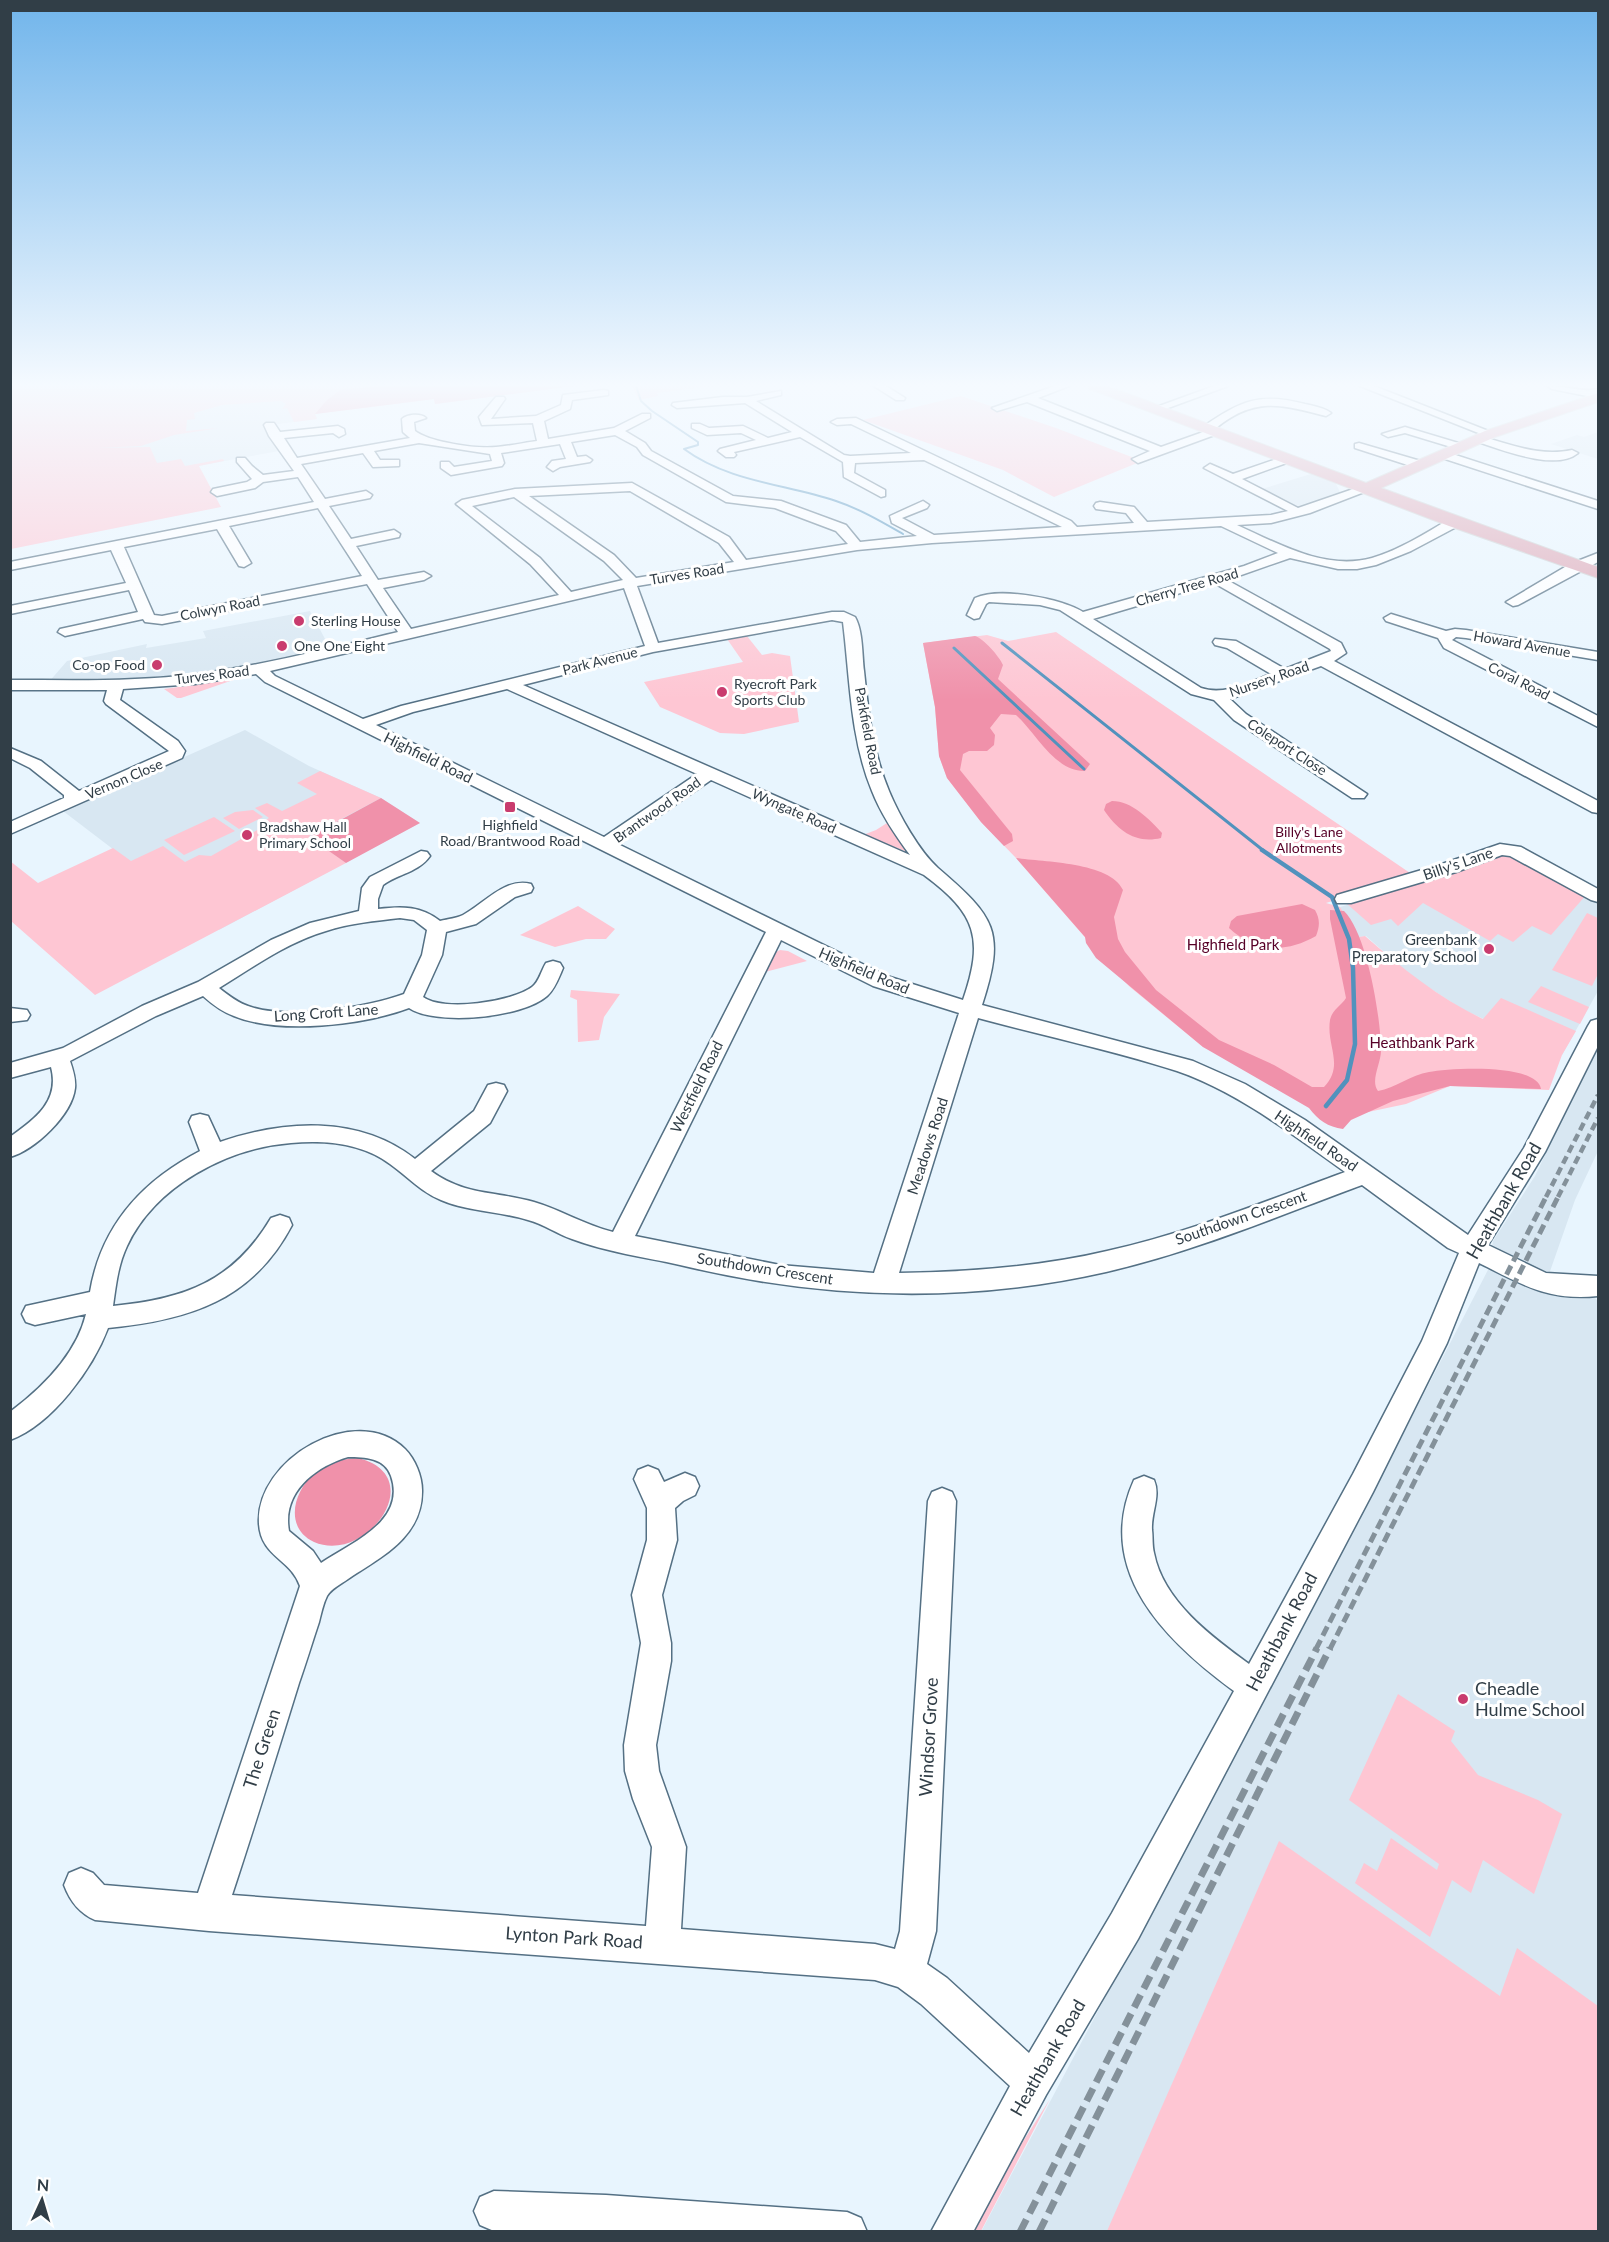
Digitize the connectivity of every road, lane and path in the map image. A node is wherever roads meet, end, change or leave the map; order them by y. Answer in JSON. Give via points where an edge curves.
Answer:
{"nodes":[{"id":1,"x":224,"y":491,"type":"edge"},
{"id":2,"x":313,"y":491,"type":"edge"},
{"id":3,"x":554,"y":491,"type":"edge"},
{"id":4,"x":640,"y":491,"type":"edge"},
{"id":5,"x":715,"y":491,"type":"edge"},
{"id":6,"x":877,"y":491,"type":"edge"},
{"id":7,"x":998,"y":491,"type":"edge"},
{"id":8,"x":1255,"y":491,"type":"edge"},
{"id":9,"x":1361,"y":491,"type":"edge"},
{"id":10,"x":1370,"y":491,"type":"edge"},
{"id":11,"x":1552,"y":491,"type":"edge"},
{"id":12,"x":217,"y":492,"type":"dead end"},
{"id":13,"x":518,"y":493,"type":"junction"},
{"id":14,"x":881,"y":493,"type":"dead end"},
{"id":15,"x":366,"y":495,"type":"dead end"},
{"id":16,"x":322,"y":503,"type":"junction"},
{"id":17,"x":923,"y":505,"type":"dead end"},
{"id":18,"x":1100,"y":506,"type":"dead end"},
{"id":19,"x":1599,"y":506,"type":"edge"},
{"id":20,"x":1292,"y":508,"type":"dead end"},
{"id":21,"x":221,"y":524,"type":"junction"},
{"id":22,"x":1222,"y":524,"type":"junction"},
{"id":23,"x":1452,"y":524,"type":"junction"},
{"id":24,"x":1144,"y":527,"type":"junction"},
{"id":25,"x":1073,"y":530,"type":"junction"},
{"id":26,"x":393,"y":534,"type":"dead end"},
{"id":27,"x":932,"y":538,"type":"junction"},
{"id":28,"x":348,"y":544,"type":"junction"},
{"id":29,"x":116,"y":545,"type":"junction"},
{"id":30,"x":857,"y":546,"type":"junction"},
{"id":31,"x":1290,"y":553,"type":"junction"},
{"id":32,"x":1599,"y":557,"type":"edge"},
{"id":33,"x":244,"y":562,"type":"dead end"},
{"id":34,"x":742,"y":565,"type":"junction"},
{"id":35,"x":10,"y":566,"type":"edge"},
{"id":36,"x":1579,"y":566,"type":"junction"},
{"id":37,"x":1599,"y":573,"type":"edge"},
{"id":38,"x":424,"y":576,"type":"dead end"},
{"id":39,"x":1216,"y":579,"type":"junction"},
{"id":40,"x":372,"y":582,"type":"junction"},
{"id":41,"x":631,"y":583,"type":"junction"},
{"id":42,"x":135,"y":585,"type":"junction"},
{"id":43,"x":568,"y":597,"type":"junction"},
{"id":44,"x":1513,"y":602,"type":"dead end"},
{"id":45,"x":10,"y":610,"type":"edge"},
{"id":46,"x":146,"y":614,"type":"junction"},
{"id":47,"x":974,"y":615,"type":"dead end"},
{"id":48,"x":844,"y":616,"type":"joint"},
{"id":49,"x":1083,"y":617,"type":"junction"},
{"id":50,"x":1391,"y":618,"type":"dead end"},
{"id":51,"x":65,"y":632,"type":"dead end"},
{"id":52,"x":407,"y":635,"type":"junction"},
{"id":53,"x":1446,"y":636,"type":"junction"},
{"id":54,"x":1221,"y":642,"type":"dead end"},
{"id":55,"x":653,"y":648,"type":"junction"},
{"id":56,"x":1599,"y":656,"type":"edge"},
{"id":57,"x":1322,"y":661,"type":"junction"},
{"id":58,"x":259,"y":669,"type":"junction"},
{"id":59,"x":1282,"y":674,"type":"junction"},
{"id":60,"x":509,"y":684,"type":"junction"},
{"id":61,"x":10,"y":685,"type":"edge"},
{"id":62,"x":116,"y":685,"type":"junction"},
{"id":63,"x":1219,"y":696,"type":"junction"},
{"id":64,"x":1599,"y":722,"type":"edge"},
{"id":65,"x":360,"y":724,"type":"junction"},
{"id":66,"x":10,"y":753,"type":"edge"},
{"id":67,"x":709,"y":773,"type":"junction"},
{"id":68,"x":1358,"y":794,"type":"dead end"},
{"id":69,"x":73,"y":801,"type":"junction"},
{"id":70,"x":1599,"y":808,"type":"edge"},
{"id":71,"x":10,"y":829,"type":"edge"},
{"id":72,"x":604,"y":846,"type":"junction"},
{"id":73,"x":419,"y":862,"type":"dead end"},
{"id":74,"x":931,"y":871,"type":"junction"},
{"id":75,"x":511,"y":889,"type":"dead end"},
{"id":76,"x":1599,"y":896,"type":"edge"},
{"id":77,"x":1344,"y":899,"type":"dead end"},
{"id":78,"x":369,"y":915,"type":"junction"},
{"id":79,"x":437,"y":928,"type":"junction"},
{"id":80,"x":776,"y":932,"type":"junction"},
{"id":81,"x":553,"y":981,"type":"dead end"},
{"id":82,"x":205,"y":987,"type":"junction"},
{"id":83,"x":412,"y":999,"type":"junction"},
{"id":84,"x":972,"y":1010,"type":"junction"},
{"id":85,"x":1599,"y":1026,"type":"edge"},
{"id":86,"x":59,"y":1058,"type":"junction"},
{"id":87,"x":10,"y":1071,"type":"edge"},
{"id":88,"x":486,"y":1096,"type":"dead end"},
{"id":89,"x":200,"y":1122,"type":"dead end"},
{"id":90,"x":12,"y":1146,"type":"edge"},
{"id":91,"x":213,"y":1154,"type":"junction"},
{"id":92,"x":415,"y":1172,"type":"junction"},
{"id":93,"x":1365,"y":1174,"type":"junction"},
{"id":94,"x":280,"y":1225,"type":"dead end"},
{"id":95,"x":620,"y":1242,"type":"junction"},
{"id":96,"x":1473,"y":1249,"type":"junction"},
{"id":97,"x":883,"y":1283,"type":"junction"},
{"id":98,"x":1599,"y":1286,"type":"edge"},
{"id":99,"x":99,"y":1309,"type":"junction"},
{"id":100,"x":36,"y":1314,"type":"dead end"},
{"id":101,"x":10,"y":1428,"type":"edge"},
{"id":102,"x":648,"y":1479,"type":"dead end"},
{"id":103,"x":685,"y":1486,"type":"dead end"},
{"id":104,"x":1144,"y":1489,"type":"dead end"},
{"id":105,"x":942,"y":1501,"type":"dead end"},
{"id":106,"x":661,"y":1508,"type":"junction"},
{"id":107,"x":315,"y":1586,"type":"junction"},
{"id":108,"x":1253,"y":1686,"type":"junction"},
{"id":109,"x":81,"y":1885,"type":"dead end"},
{"id":110,"x":208,"y":1913,"type":"junction"},
{"id":111,"x":662,"y":1944,"type":"junction"},
{"id":112,"x":907,"y":1971,"type":"junction"},
{"id":113,"x":1033,"y":2082,"type":"junction"},
{"id":114,"x":507,"y":2218,"type":"edge"},
{"id":115,"x":847,"y":2232,"type":"edge"},
{"id":116,"x":951,"y":2232,"type":"edge"}],
"edges":[{"from":1,"to":12,"type":"street"},
{"from":2,"to":16,"type":"street"},
{"from":3,"to":13,"type":"street"},
{"from":4,"to":34,"type":"street","via":[[724,540]]},
{"from":5,"to":30,"type":"street","via":[[730,499],[777,504],[841,528]]},
{"from":6,"to":14,"type":"street"},
{"from":7,"to":25,"type":"street"},
{"from":8,"to":20,"type":"street"},
{"from":9,"to":22,"type":"street","name":"Turves Road","via":[[1271,519]]},
{"from":10,"to":23,"type":"main road"},
{"from":11,"to":19,"type":"street"},
{"from":13,"to":41,"type":"street","via":[[609,558]]},
{"from":13,"to":43,"type":"street","via":[[462,504],[535,561]]},
{"from":15,"to":16,"type":"street"},
{"from":16,"to":21,"type":"street"},
{"from":16,"to":28,"type":"street"},
{"from":17,"to":27,"type":"street","via":[[896,516],[896,520]]},
{"from":18,"to":24,"type":"street","via":[[1130,510]]},
{"from":21,"to":29,"type":"street"},
{"from":21,"to":33,"type":"street"},
{"from":22,"to":24,"type":"street","name":"Turves Road"},
{"from":22,"to":31,"type":"street"},
{"from":23,"to":31,"type":"street","via":[[1370,562],[1329,563]]},
{"from":23,"to":36,"type":"main road"},
{"from":24,"to":25,"type":"street","name":"Turves Road"},
{"from":25,"to":27,"type":"street","name":"Turves Road"},
{"from":26,"to":28,"type":"street"},
{"from":27,"to":30,"type":"street","name":"Turves Road"},
{"from":28,"to":40,"type":"street"},
{"from":29,"to":35,"type":"street"},
{"from":29,"to":42,"type":"street"},
{"from":30,"to":34,"type":"street","name":"Turves Road"},
{"from":31,"to":39,"type":"street","name":"Cherry Tree Road"},
{"from":32,"to":36,"type":"street"},
{"from":34,"to":41,"type":"street","name":"Turves Road"},
{"from":36,"to":37,"type":"main road"},
{"from":36,"to":44,"type":"street"},
{"from":38,"to":40,"type":"street","name":"Colwyn Road"},
{"from":39,"to":49,"type":"street","name":"Cherry Tree Road"},
{"from":39,"to":57,"type":"street","via":[[1336,646],[1339,653]]},
{"from":40,"to":46,"type":"street","name":"Colwyn Road","via":[[162,620],[150,619]]},
{"from":40,"to":52,"type":"street"},
{"from":41,"to":43,"type":"street","name":"Turves Road"},
{"from":41,"to":55,"type":"street"},
{"from":42,"to":45,"type":"street"},
{"from":42,"to":46,"type":"street"},
{"from":43,"to":52,"type":"street","name":"Turves Road"},
{"from":46,"to":51,"type":"street"},
{"from":47,"to":49,"type":"street","name":"Nursery Road","via":[[980,601],[987,598],[1050,602]]},
{"from":48,"to":55,"type":"street","name":"Park Avenue"},
{"from":48,"to":74,"type":"street","name":"Parkfield Road","via":[[850,620],[867,741],[876,776],[891,813]]},
{"from":49,"to":63,"type":"street","name":"Nursery Road","via":[[1196,691]]},
{"from":50,"to":53,"type":"street"},
{"from":52,"to":58,"type":"street","name":"Turves Road"},
{"from":53,"to":56,"type":"street","name":"Howard Avenue","via":[[1466,634]]},
{"from":53,"to":64,"type":"street","name":"Coral Road","via":[[1449,645]]},
{"from":54,"to":59,"type":"street"},
{"from":55,"to":60,"type":"street","name":"Park Avenue"},
{"from":57,"to":59,"type":"street","name":"Nursery Road"},
{"from":57,"to":70,"type":"street","name":"Nursery Road"},
{"from":58,"to":62,"type":"street","name":"Turves Road"},
{"from":58,"to":65,"type":"street","name":"Highfield Road","via":[[270,679]]},
{"from":59,"to":63,"type":"street","name":"Nursery Road"},
{"from":60,"to":65,"type":"street","name":"Park Avenue"},
{"from":60,"to":67,"type":"street","name":"Wyngate Road"},
{"from":61,"to":62,"type":"street","name":"Turves Road"},
{"from":62,"to":69,"type":"street","name":"Vernon Close","via":[[112,701],[172,744],[176,754]]},
{"from":63,"to":68,"type":"street","name":"Coleport Close","via":[[1240,717]]},
{"from":65,"to":72,"type":"street","name":"Highfield Road"},
{"from":66,"to":69,"type":"street","via":[[28,759],[72,793]]},
{"from":67,"to":72,"type":"street","name":"Brantwood Road"},
{"from":67,"to":74,"type":"street","name":"Wyngate Road"},
{"from":69,"to":71,"type":"street","name":"Vernon Close"},
{"from":72,"to":80,"type":"street","name":"Highfield Road"},
{"from":73,"to":78,"type":"street","via":[[384,876],[370,887]]},
{"from":74,"to":84,"type":"street","name":"Wyngate Road","via":[[959,892],[983,930],[986,961]]},
{"from":75,"to":79,"type":"street","via":[[469,920]]},
{"from":76,"to":77,"type":"street","name":"Billy's Lane","via":[[1505,848]]},
{"from":78,"to":79,"type":"street","via":[[411,913],[426,918]]},
{"from":78,"to":82,"type":"street","via":[[299,934]]},
{"from":79,"to":83,"type":"street","via":[[432,955]]},
{"from":80,"to":84,"type":"street","name":"Highfield Road","via":[[880,981]]},
{"from":80,"to":95,"type":"street","name":"Westfield Road"},
{"from":81,"to":83,"type":"street","via":[[520,1002],[495,1008],[433,1009]]},
{"from":82,"to":83,"type":"street","name":"Long Croft Lane","via":[[239,1011],[270,1017],[361,1012]]},
{"from":82,"to":86,"type":"street","via":[[167,1002]]},
{"from":84,"to":93,"type":"street","name":"Highfield Road","via":[[1185,1066],[1237,1090]]},
{"from":84,"to":97,"type":"street","name":"Meadows Road"},
{"from":85,"to":96,"type":"street","name":"Heathbank Road","via":[[1533,1152]]},
{"from":86,"to":87,"type":"street"},
{"from":86,"to":90,"type":"street","via":[[66,1079],[62,1100],[47,1120]]},
{"from":88,"to":92,"type":"street","via":[[482,1117]]},
{"from":89,"to":91,"type":"street"},
{"from":91,"to":92,"type":"street","name":"Southdown Crescent","via":[[272,1136],[320,1133],[354,1138],[384,1149]]},
{"from":91,"to":99,"type":"street","name":"Southdown Crescent","via":[[165,1184],[132,1218],[112,1250]]},
{"from":92,"to":95,"type":"street","name":"Southdown Crescent","via":[[428,1183],[465,1199],[530,1211],[577,1231]]},
{"from":93,"to":96,"type":"street","name":"Highfield Road","via":[[1431,1224]]},
{"from":93,"to":97,"type":"street","name":"Southdown Crescent","via":[[1185,1239],[1102,1262],[985,1278]]},
{"from":94,"to":99,"type":"street","via":[[260,1256],[207,1294],[159,1311]]},
{"from":95,"to":97,"type":"street","name":"Southdown Crescent","via":[[744,1269],[818,1280]]},
{"from":96,"to":98,"type":"street","name":"Highfield Road","via":[[1544,1283]]},
{"from":96,"to":108,"type":"street","name":"Heathbank Road","via":[[1408,1397]]},
{"from":99,"to":100,"type":"street"},
{"from":99,"to":101,"type":"street","name":"Southdown Crescent","via":[[86,1348],[69,1373],[34,1411]]},
{"from":102,"to":106,"type":"street"},
{"from":103,"to":106,"type":"street","via":[[664,1497]]},
{"from":104,"to":108,"type":"street","via":[[1137,1527],[1140,1555],[1152,1590],[1178,1627]]},
{"from":105,"to":112,"type":"street","name":"Windsor Grove","via":[[918,1931]]},
{"from":106,"to":111,"type":"street","via":[[662,1540],[647,1595],[656,1643],[655,1661],[640,1745],[642,1771],[669,1847]]},
{"from":107,"to":107,"type":"street","via":[[303,1561],[286,1550],[276,1535],[273,1516],[278,1496],[306,1461],[326,1450],[369,1444],[387,1451],[400,1463],[408,1480],[408,1499],[401,1520],[387,1538],[367,1553],[328,1572]]},
{"from":107,"to":110,"type":"street","name":"The Green"},
{"from":108,"to":113,"type":"street","name":"Heathbank Road","via":[[1125,1926]]},
{"from":109,"to":110,"type":"street","name":"Lynton Park Road","via":[[95,1902]]},
{"from":110,"to":111,"type":"street","name":"Lynton Park Road"},
{"from":111,"to":112,"type":"street","name":"Lynton Park Road","via":[[875,1962]]},
{"from":112,"to":113,"type":"street","name":"Lynton Park Road"},
{"from":113,"to":116,"type":"street","name":"Heathbank Road"},
{"from":114,"to":115,"type":"street","via":[[606,2215]]}]}
